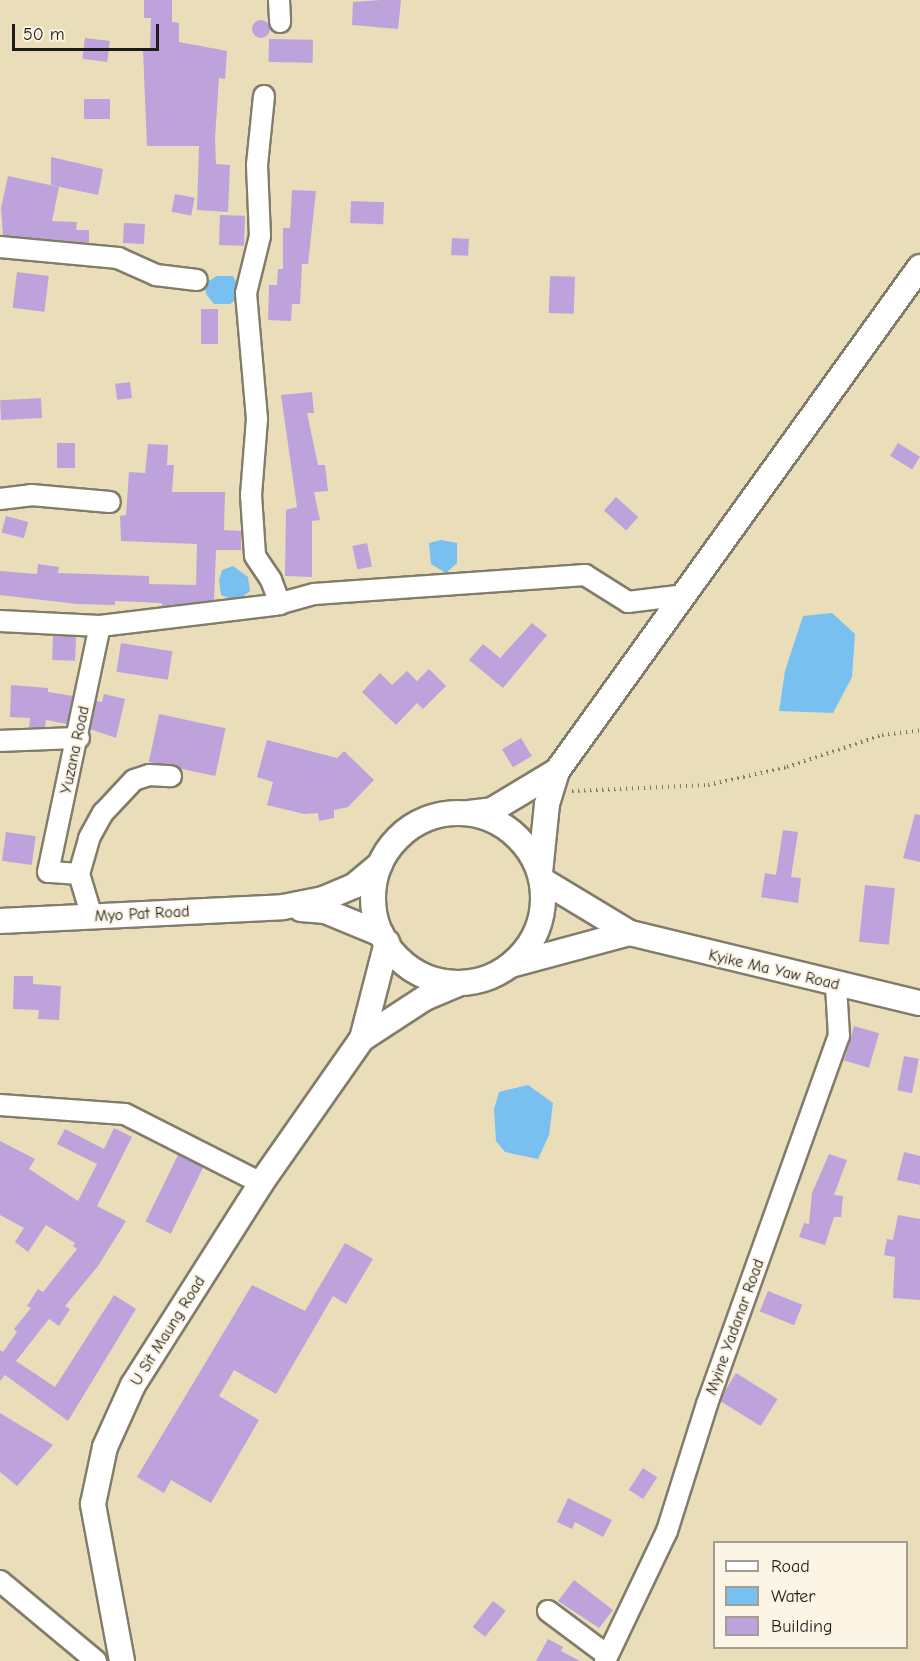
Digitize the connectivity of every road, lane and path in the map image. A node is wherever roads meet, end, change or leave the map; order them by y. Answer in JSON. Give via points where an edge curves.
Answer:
{"nodes":[{"id":1,"x":279,"y":0,"type":"edge"},
{"id":2,"x":280,"y":22,"type":"dead end"},
{"id":3,"x":264,"y":96,"type":"dead end"},
{"id":4,"x":0,"y":247,"type":"edge"},
{"id":5,"x":920,"y":267,"type":"edge"},
{"id":6,"x":197,"y":280,"type":"dead end"},
{"id":7,"x":0,"y":499,"type":"edge"},
{"id":8,"x":110,"y":502,"type":"dead end"},
{"id":9,"x":684,"y":595,"type":"junction"},
{"id":10,"x":280,"y":604,"type":"junction"},
{"id":11,"x":0,"y":621,"type":"edge"},
{"id":12,"x":100,"y":626,"type":"junction"},
{"id":13,"x":920,"y":730,"type":"edge"},
{"id":14,"x":79,"y":738,"type":"junction"},
{"id":15,"x":0,"y":741,"type":"edge"},
{"id":16,"x":171,"y":776,"type":"dead end"},
{"id":17,"x":554,"y":781,"type":"junction"},
{"id":18,"x":463,"y":813,"type":"junction"},
{"id":19,"x":380,"y":864,"type":"junction"},
{"id":20,"x":79,"y":874,"type":"junction"},
{"id":21,"x":541,"y":876,"type":"junction"},
{"id":22,"x":283,"y":907,"type":"junction"},
{"id":23,"x":92,"y":917,"type":"junction"},
{"id":24,"x":0,"y":921,"type":"edge"},
{"id":25,"x":630,"y":933,"type":"junction"},
{"id":26,"x":384,"y":938,"type":"junction"},
{"id":27,"x":511,"y":965,"type":"junction"},
{"id":28,"x":460,"y":983,"type":"junction"},
{"id":29,"x":836,"y":985,"type":"junction"},
{"id":30,"x":920,"y":1004,"type":"edge"},
{"id":31,"x":362,"y":1039,"type":"junction"},
{"id":32,"x":0,"y":1105,"type":"edge"},
{"id":33,"x":261,"y":1183,"type":"junction"},
{"id":34,"x":0,"y":1581,"type":"edge"},
{"id":35,"x":548,"y":1611,"type":"dead end"},
{"id":36,"x":606,"y":1658,"type":"edge"},
{"id":37,"x":96,"y":1661,"type":"edge"},
{"id":38,"x":122,"y":1661,"type":"edge"}],
"edges":[{"from":1,"to":2,"type":"street"},
{"from":3,"to":10,"type":"street","via":[[257,165],[260,236],[246,292],[257,419],[251,495],[255,556],[271,580]]},
{"from":4,"to":6,"type":"street","via":[[118,258],[156,275]]},
{"from":5,"to":9,"type":"main road"},
{"from":7,"to":8,"type":"street","via":[[31,495]]},
{"from":9,"to":10,"type":"street","via":[[627,602],[585,575],[314,594]]},
{"from":9,"to":17,"type":"main road"},
{"from":10,"to":12,"type":"street"},
{"from":11,"to":12,"type":"street"},
{"from":12,"to":14,"type":"street","name":"Yuzana Road"},
{"from":13,"to":17,"type":"path","via":[[882,735],[787,767],[708,785]]},
{"from":14,"to":15,"type":"street"},
{"from":14,"to":20,"type":"street","name":"Yuzana Road","via":[[48,872]]},
{"from":16,"to":20,"type":"street","via":[[149,775],[134,780],[121,792],[89,838]]},
{"from":17,"to":18,"type":"main road","via":[[492,810]]},
{"from":17,"to":21,"type":"main road","via":[[541,843]]},
{"from":18,"to":19,"type":"main road","via":[[437,816],[413,826],[394,843]]},
{"from":18,"to":21,"type":"main road","via":[[488,819],[511,831],[529,850]]},
{"from":19,"to":22,"type":"main road","via":[[354,886],[322,899]]},
{"from":19,"to":26,"type":"main road","via":[[374,887],[374,911]]},
{"from":20,"to":23,"type":"street"},
{"from":21,"to":25,"type":"main road"},
{"from":21,"to":27,"type":"main road","via":[[543,911],[532,941]]},
{"from":22,"to":23,"type":"main road","name":"Myo Pat Road"},
{"from":22,"to":26,"type":"main road","via":[[325,911]]},
{"from":23,"to":24,"type":"main road","name":"Myo Pat Road"},
{"from":25,"to":27,"type":"main road"},
{"from":25,"to":29,"type":"main road","name":"Kyike Ma Yaw Road"},
{"from":26,"to":28,"type":"main road","via":[[412,969],[434,980]]},
{"from":26,"to":31,"type":"main road"},
{"from":27,"to":28,"type":"main road","via":[[494,975]]},
{"from":28,"to":31,"type":"main road","via":[[425,998]]},
{"from":29,"to":30,"type":"main road","name":"Kyike Ma Yaw Road"},
{"from":29,"to":36,"type":"street","name":"Myine Yadanar Road","via":[[839,1036],[707,1404],[667,1531]]},
{"from":31,"to":33,"type":"main road","name":"U Sit Maung Road"},
{"from":32,"to":33,"type":"street","via":[[125,1114]]},
{"from":33,"to":38,"type":"main road","name":"U Sit Maung Road","via":[[133,1385],[105,1447],[93,1504]]},
{"from":34,"to":37,"type":"street"},
{"from":35,"to":36,"type":"street"}]}
